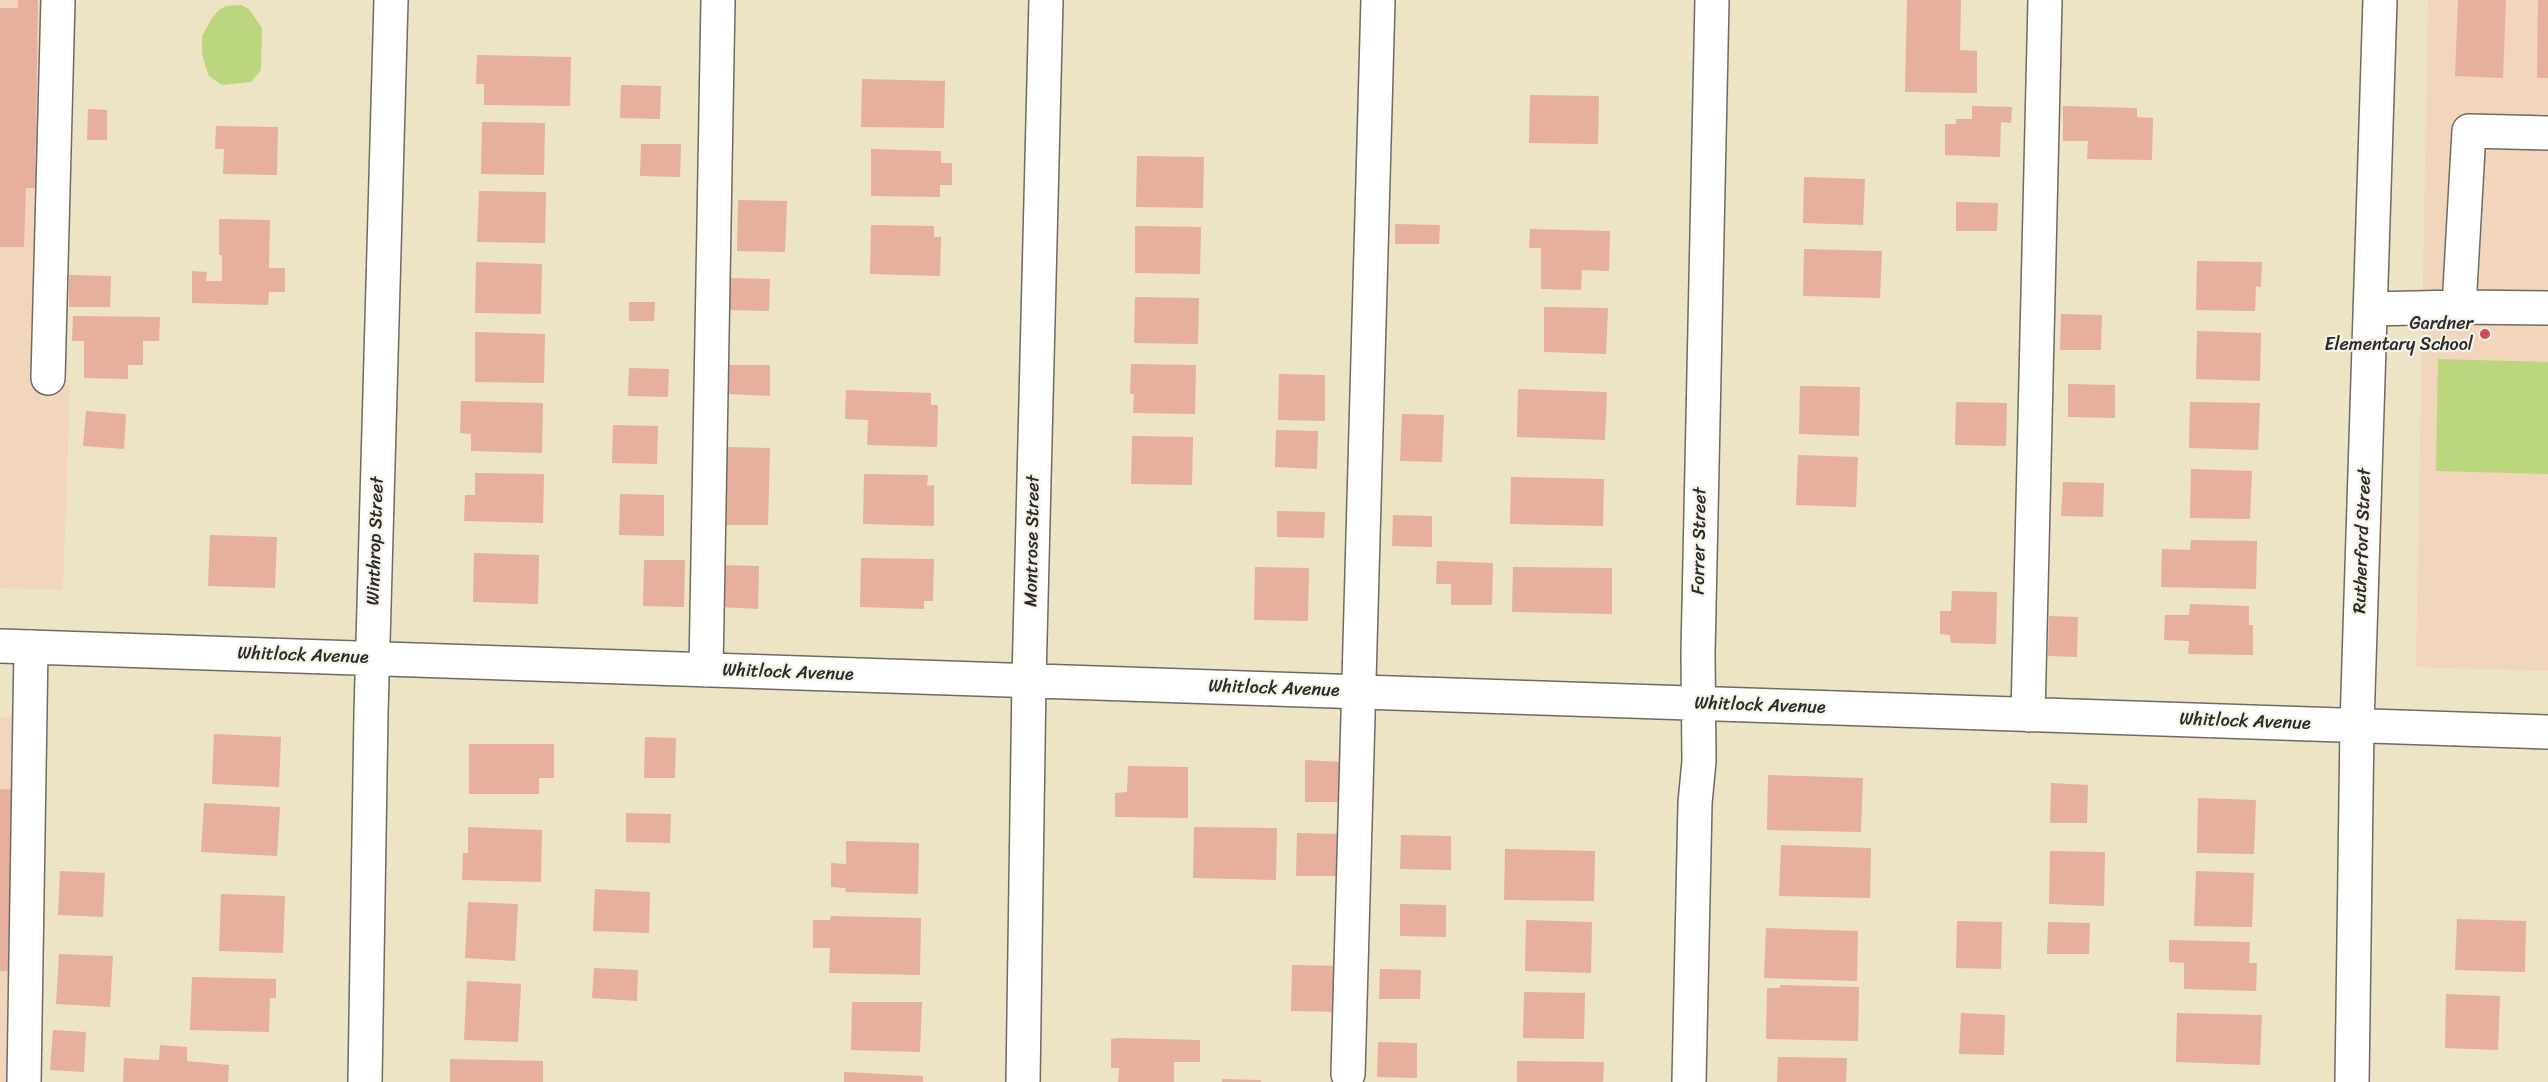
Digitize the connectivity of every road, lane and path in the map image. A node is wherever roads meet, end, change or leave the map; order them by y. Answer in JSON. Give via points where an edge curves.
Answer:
{"nodes":[{"id":1,"x":58,"y":0,"type":"edge"},
{"id":2,"x":391,"y":0,"type":"edge"},
{"id":3,"x":718,"y":0,"type":"edge"},
{"id":4,"x":1046,"y":0,"type":"edge"},
{"id":5,"x":1378,"y":0,"type":"edge"},
{"id":6,"x":1712,"y":0,"type":"edge"},
{"id":7,"x":2044,"y":0,"type":"edge"},
{"id":8,"x":2380,"y":0,"type":"edge"},
{"id":9,"x":2548,"y":134,"type":"edge"},
{"id":10,"x":2459,"y":307,"type":"junction"},
{"id":11,"x":2548,"y":308,"type":"edge"},
{"id":12,"x":2370,"y":309,"type":"junction"},
{"id":13,"x":48,"y":378,"type":"dead end"},
{"id":14,"x":15,"y":646,"type":"edge"},
{"id":15,"x":374,"y":658,"type":"junction"},
{"id":16,"x":706,"y":670,"type":"junction"},
{"id":17,"x":1029,"y":680,"type":"junction"},
{"id":18,"x":1358,"y":692,"type":"junction"},
{"id":19,"x":1698,"y":704,"type":"junction"},
{"id":20,"x":2028,"y":715,"type":"junction"},
{"id":21,"x":2357,"y":725,"type":"junction"},
{"id":22,"x":2548,"y":732,"type":"edge"},
{"id":23,"x":1348,"y":1074,"type":"dead end"},
{"id":24,"x":24,"y":1082,"type":"edge"},
{"id":25,"x":364,"y":1082,"type":"edge"},
{"id":26,"x":1023,"y":1082,"type":"edge"},
{"id":27,"x":1689,"y":1082,"type":"edge"},
{"id":28,"x":2352,"y":1082,"type":"edge"}],
"edges":[{"from":1,"to":13,"type":"street"},
{"from":2,"to":15,"type":"street","name":"Winthrop Street"},
{"from":3,"to":16,"type":"street"},
{"from":4,"to":17,"type":"street","name":"Montrose Street"},
{"from":5,"to":18,"type":"street"},
{"from":6,"to":19,"type":"street","name":"Forrer Street"},
{"from":7,"to":20,"type":"street"},
{"from":8,"to":12,"type":"street","name":"Rutherford Street"},
{"from":9,"to":10,"type":"street","via":[[2469,131]]},
{"from":10,"to":11,"type":"street"},
{"from":10,"to":12,"type":"street"},
{"from":12,"to":21,"type":"street","name":"Rutherford Street"},
{"from":14,"to":15,"type":"street","name":"Whitlock Avenue"},
{"from":14,"to":24,"type":"street"},
{"from":15,"to":16,"type":"street","name":"Whitlock Avenue"},
{"from":15,"to":25,"type":"street","name":"Winthrop Street"},
{"from":16,"to":17,"type":"street","name":"Whitlock Avenue"},
{"from":17,"to":18,"type":"street","name":"Whitlock Avenue"},
{"from":17,"to":26,"type":"street","name":"Montrose Street"},
{"from":18,"to":19,"type":"street","name":"Whitlock Avenue"},
{"from":18,"to":23,"type":"street"},
{"from":19,"to":20,"type":"street","name":"Whitlock Avenue"},
{"from":19,"to":27,"type":"street","name":"Forrer Street"},
{"from":20,"to":21,"type":"street","name":"Whitlock Avenue"},
{"from":21,"to":22,"type":"street","name":"Whitlock Avenue"},
{"from":21,"to":28,"type":"street","name":"Rutherford Street"}]}
